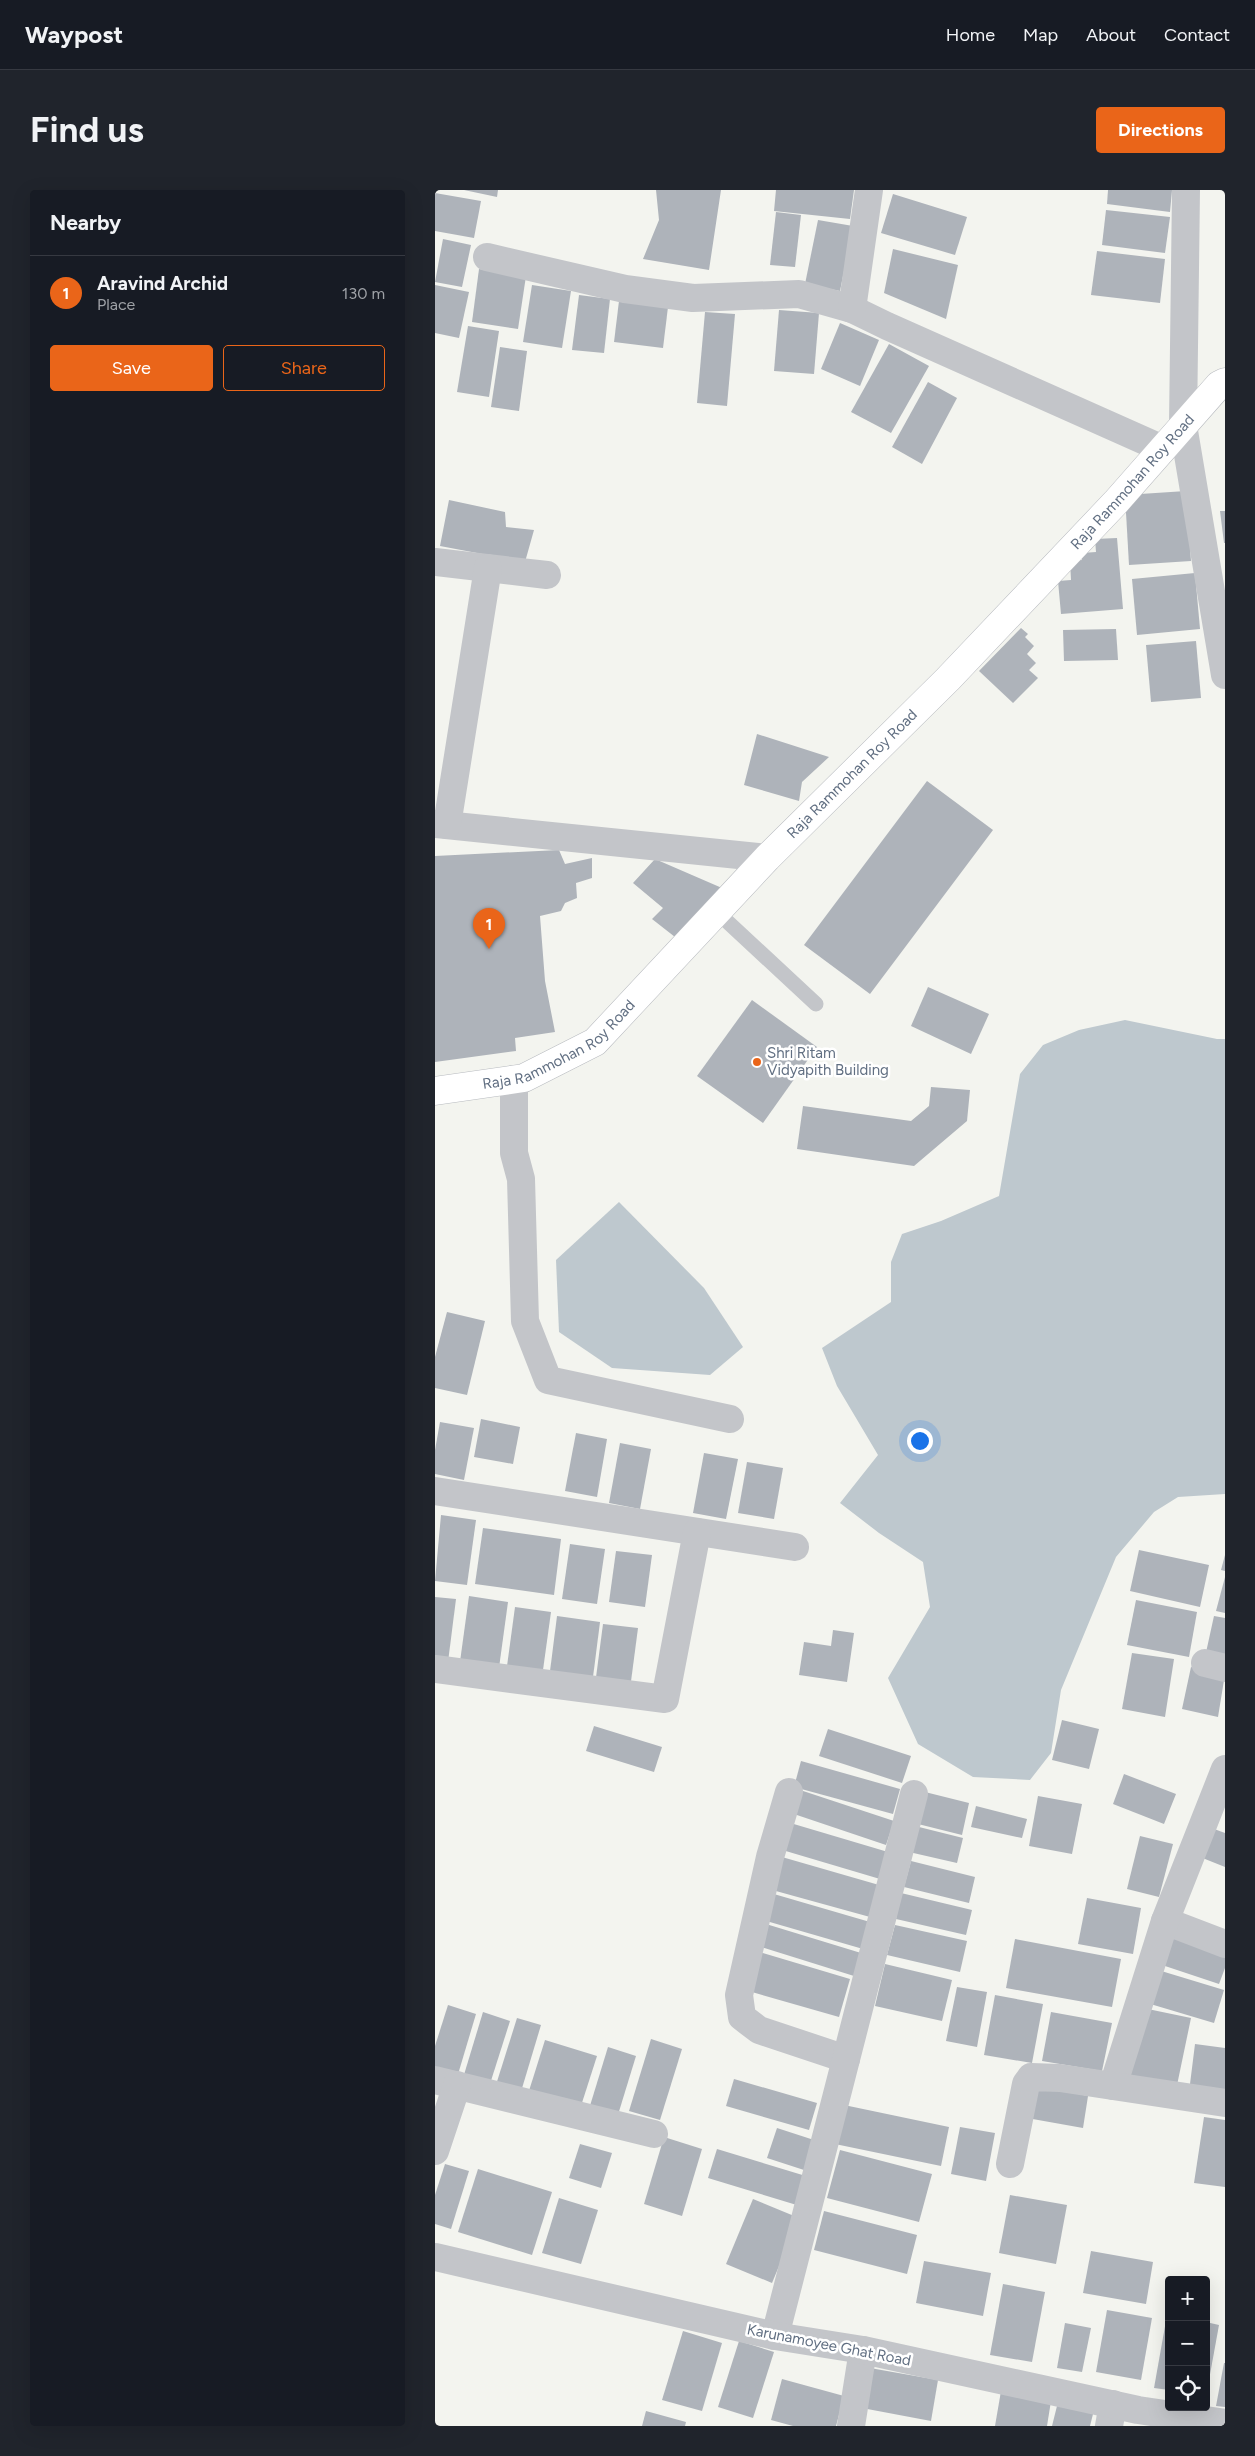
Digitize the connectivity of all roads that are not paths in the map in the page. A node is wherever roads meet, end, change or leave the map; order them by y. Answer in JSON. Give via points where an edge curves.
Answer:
{"nodes":[{"id":1,"x":869,"y":190,"type":"edge"},
{"id":2,"x":1186,"y":190,"type":"edge"},
{"id":3,"x":487,"y":257,"type":"dead end"},
{"id":4,"x":852,"y":308,"type":"junction"},
{"id":5,"x":1225,"y":382,"type":"edge"},
{"id":6,"x":1183,"y":425,"type":"junction"},
{"id":7,"x":1163,"y":449,"type":"junction"},
{"id":8,"x":435,"y":562,"type":"edge"},
{"id":9,"x":487,"y":568,"type":"junction"},
{"id":10,"x":547,"y":575,"type":"dead end"},
{"id":11,"x":1225,"y":675,"type":"edge"},
{"id":12,"x":441,"y":824,"type":"edge"},
{"id":13,"x":767,"y":858,"type":"junction"},
{"id":14,"x":717,"y":912,"type":"junction"},
{"id":15,"x":816,"y":1004,"type":"dead end"},
{"id":16,"x":514,"y":1079,"type":"junction"},
{"id":17,"x":435,"y":1091,"type":"edge"},
{"id":18,"x":730,"y":1419,"type":"dead end"},
{"id":19,"x":435,"y":1491,"type":"edge"},
{"id":20,"x":697,"y":1532,"type":"junction"},
{"id":21,"x":795,"y":1547,"type":"dead end"},
{"id":22,"x":435,"y":1669,"type":"edge"},
{"id":23,"x":1225,"y":1769,"type":"edge"},
{"id":24,"x":789,"y":1792,"type":"dead end"},
{"id":25,"x":914,"y":1794,"type":"dead end"},
{"id":26,"x":1165,"y":1921,"type":"junction"},
{"id":27,"x":1225,"y":1944,"type":"edge"},
{"id":28,"x":846,"y":2059,"type":"junction"},
{"id":29,"x":446,"y":2083,"type":"edge"},
{"id":30,"x":1113,"y":2086,"type":"junction"},
{"id":31,"x":1225,"y":2103,"type":"edge"},
{"id":32,"x":654,"y":2134,"type":"dead end"},
{"id":33,"x":435,"y":2151,"type":"edge"},
{"id":34,"x":1010,"y":2164,"type":"dead end"},
{"id":35,"x":435,"y":2257,"type":"edge"},
{"id":36,"x":775,"y":2336,"type":"junction"},
{"id":37,"x":863,"y":2350,"type":"junction"},
{"id":38,"x":1111,"y":2415,"type":"edge"},
{"id":39,"x":1225,"y":2423,"type":"edge"},
{"id":40,"x":851,"y":2426,"type":"edge"}],
"edges":[{"from":1,"to":4,"type":"street"},
{"from":2,"to":6,"type":"street"},
{"from":3,"to":4,"type":"street","via":[[625,289],[693,298],[799,294]]},
{"from":4,"to":7,"type":"street"},
{"from":5,"to":6,"type":"main road","name":"Raja Rammohan Roy Road"},
{"from":6,"to":7,"type":"main road","name":"Raja Rammohan Roy Road"},
{"from":6,"to":11,"type":"street"},
{"from":7,"to":13,"type":"main road","name":"Raja Rammohan Roy Road","via":[[947,679]]},
{"from":8,"to":9,"type":"street"},
{"from":9,"to":10,"type":"street"},
{"from":9,"to":12,"type":"street"},
{"from":12,"to":13,"type":"street"},
{"from":13,"to":14,"type":"main road","name":"Raja Rammohan Roy Road"},
{"from":14,"to":15,"type":"lane"},
{"from":14,"to":16,"type":"main road","name":"Raja Rammohan Roy Road","via":[[595,1042],[524,1078]]},
{"from":16,"to":17,"type":"main road","name":"Raja Rammohan Roy Road"},
{"from":16,"to":18,"type":"street","via":[[514,1153],[521,1179],[525,1321],[548,1380]]},
{"from":19,"to":20,"type":"street"},
{"from":20,"to":21,"type":"street"},
{"from":20,"to":22,"type":"street","via":[[665,1699]]},
{"from":23,"to":26,"type":"street"},
{"from":24,"to":28,"type":"street","via":[[770,1857],[739,1995],[742,2017],[759,2030]]},
{"from":25,"to":28,"type":"street"},
{"from":26,"to":27,"type":"street"},
{"from":26,"to":30,"type":"street"},
{"from":28,"to":36,"type":"street"},
{"from":29,"to":32,"type":"street"},
{"from":29,"to":33,"type":"street"},
{"from":30,"to":31,"type":"street"},
{"from":30,"to":34,"type":"street","via":[[1031,2077]]},
{"from":35,"to":36,"type":"street","name":"Karunamoyee Ghat Road"},
{"from":36,"to":37,"type":"street","name":"Karunamoyee Ghat Road"},
{"from":37,"to":38,"type":"street","name":"Karunamoyee Ghat Road"},
{"from":37,"to":40,"type":"street"},
{"from":38,"to":39,"type":"street","name":"Karunamoyee Ghat Road"}]}
